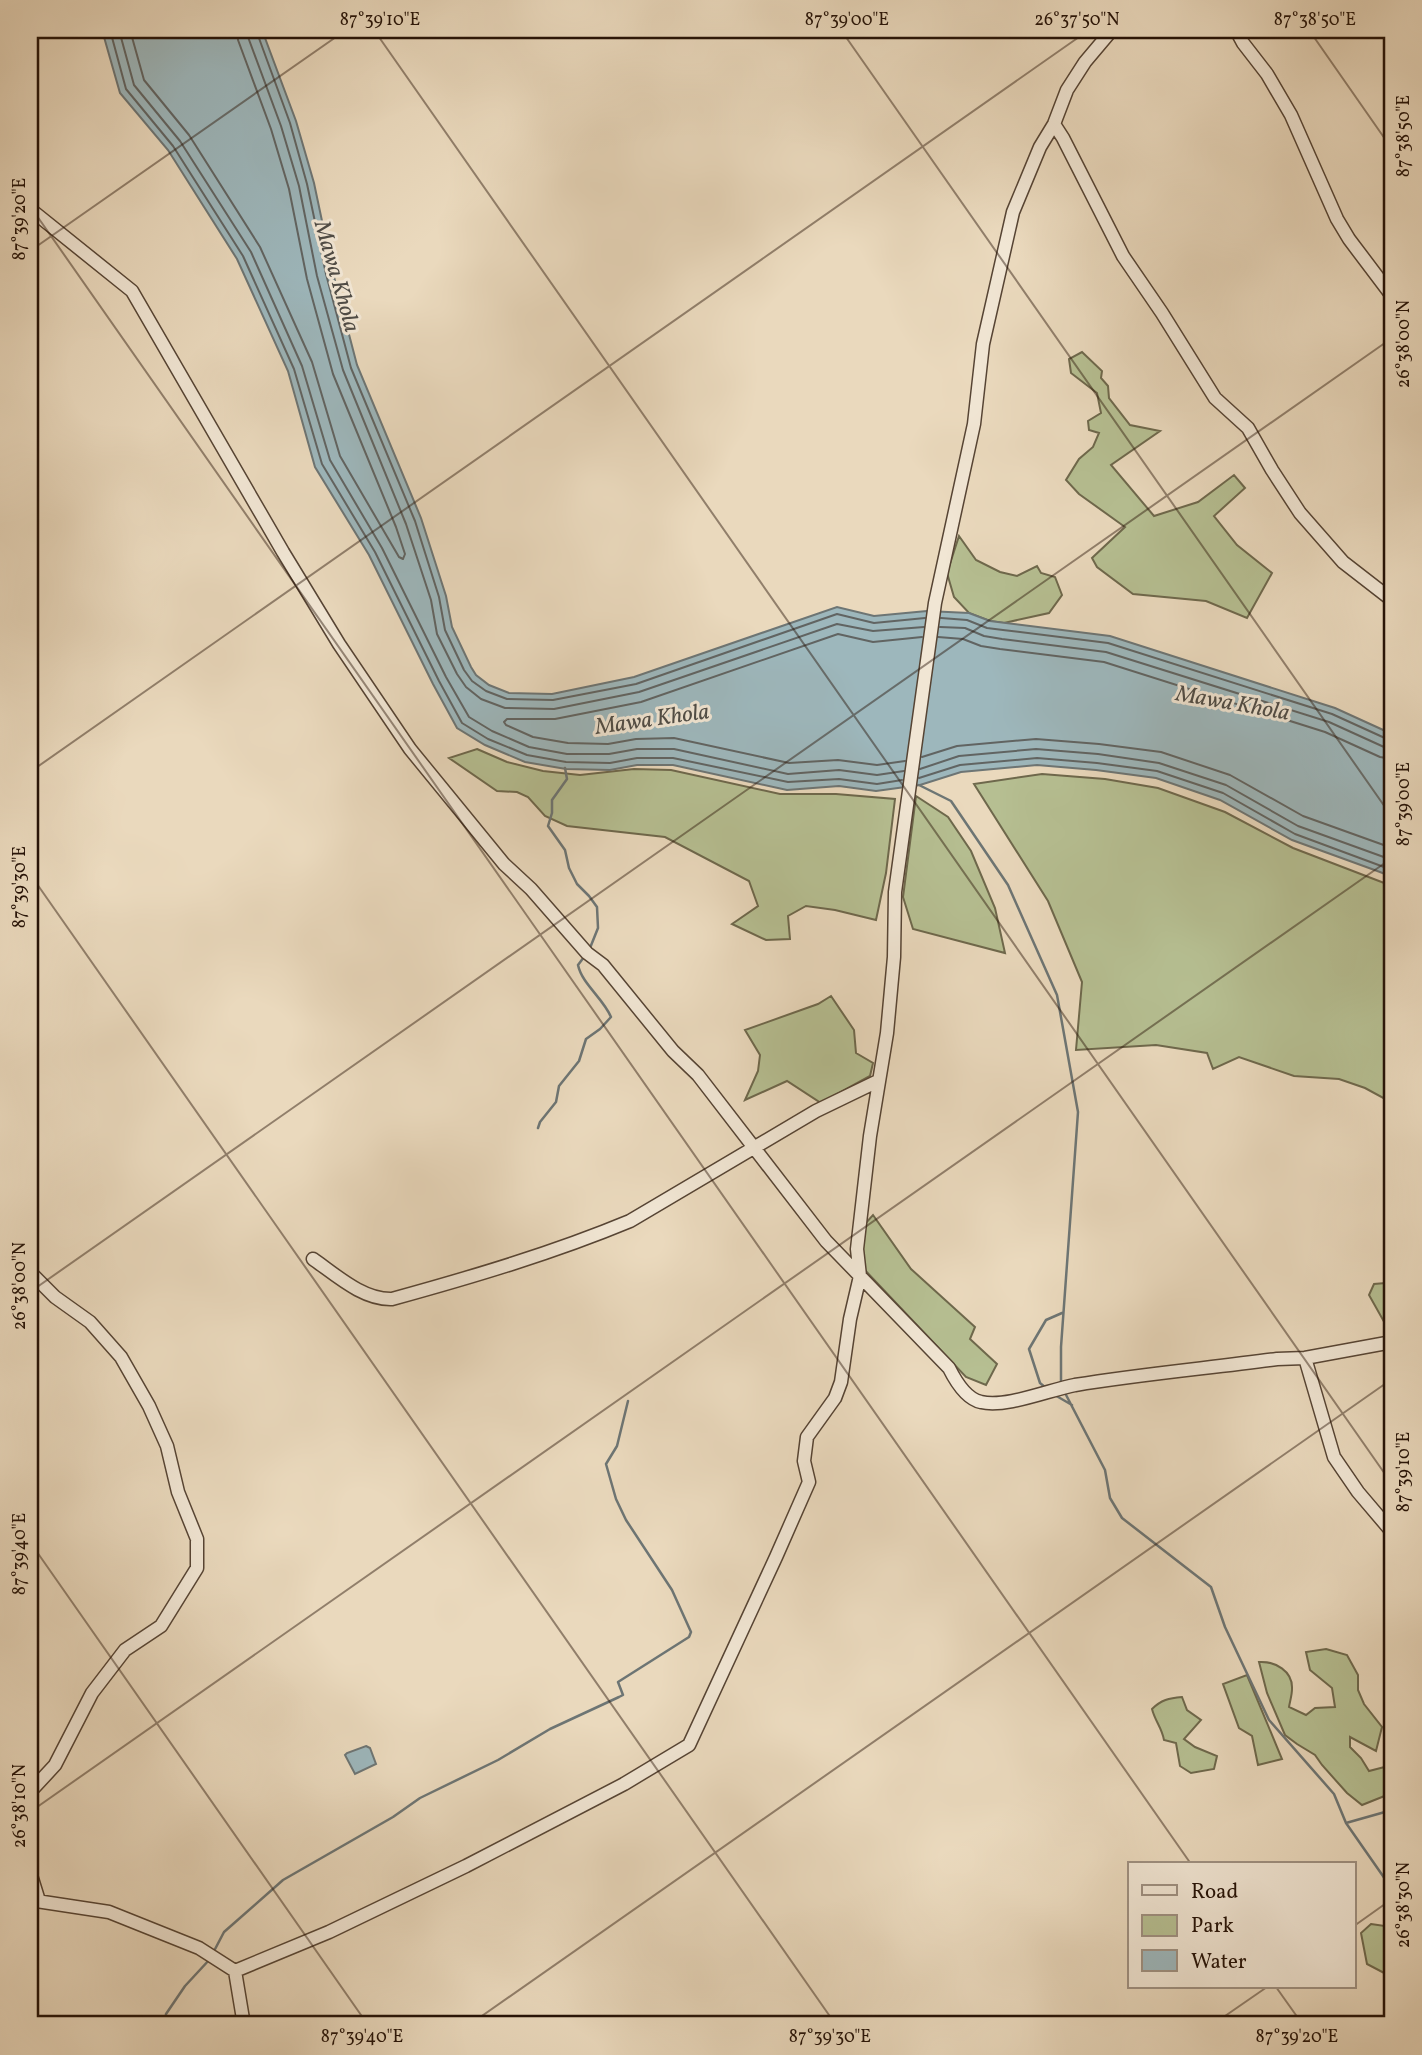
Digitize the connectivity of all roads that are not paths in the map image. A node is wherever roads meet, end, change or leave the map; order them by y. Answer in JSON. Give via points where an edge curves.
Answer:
{"nodes":[{"id":1,"x":1112,"y":30,"type":"edge"},
{"id":2,"x":1236,"y":30,"type":"edge"},
{"id":3,"x":1054,"y":124,"type":"junction"},
{"id":4,"x":30,"y":209,"type":"edge"},
{"id":5,"x":1392,"y":296,"type":"edge"},
{"id":6,"x":1392,"y":600,"type":"edge"},
{"id":7,"x":878,"y":1081,"type":"junction"},
{"id":8,"x":755,"y":1147,"type":"junction"},
{"id":9,"x":313,"y":1259,"type":"dead end"},
{"id":10,"x":30,"y":1272,"type":"edge"},
{"id":11,"x":860,"y":1276,"type":"junction"},
{"id":12,"x":1392,"y":1342,"type":"edge"},
{"id":13,"x":1305,"y":1358,"type":"junction"},
{"id":14,"x":1392,"y":1532,"type":"edge"},
{"id":15,"x":30,"y":1791,"type":"edge"},
{"id":16,"x":30,"y":1872,"type":"edge"},
{"id":17,"x":34,"y":1901,"type":"edge"},
{"id":18,"x":234,"y":1971,"type":"junction"},
{"id":19,"x":244,"y":2025,"type":"edge"}],
"edges":[{"from":1,"to":3,"type":"street","via":[[1067,90]]},
{"from":2,"to":5,"type":"street","via":[[1291,115],[1349,240]]},
{"from":3,"to":6,"type":"street","via":[[1123,256],[1215,398],[1248,428],[1300,513],[1343,562]]},
{"from":3,"to":7,"type":"street","via":[[1013,212],[983,344],[974,424],[935,603],[895,892],[894,957]]},
{"from":4,"to":8,"type":"street","via":[[132,291],[297,575],[410,749],[504,864],[603,965]]},
{"from":7,"to":8,"type":"street"},
{"from":7,"to":11,"type":"street","via":[[858,1249]]},
{"from":8,"to":9,"type":"street","via":[[619,1226],[392,1299],[379,1299],[355,1287]]},
{"from":8,"to":11,"type":"street","via":[[826,1241]]},
{"from":10,"to":15,"type":"street","via":[[90,1322],[121,1357],[149,1406],[197,1539],[197,1568],[161,1626],[125,1650],[100,1682],[55,1765]]},
{"from":11,"to":13,"type":"street","via":[[972,1399],[983,1403],[1008,1402],[1073,1385]]},
{"from":11,"to":18,"type":"street","via":[[841,1382],[807,1437],[804,1461],[809,1482],[689,1745],[466,1866],[329,1932]]},
{"from":12,"to":13,"type":"street"},
{"from":13,"to":14,"type":"street","via":[[1334,1457]]},
{"from":16,"to":17,"type":"street"},
{"from":17,"to":18,"type":"street","via":[[109,1912],[199,1948]]},
{"from":18,"to":19,"type":"street"}]}
